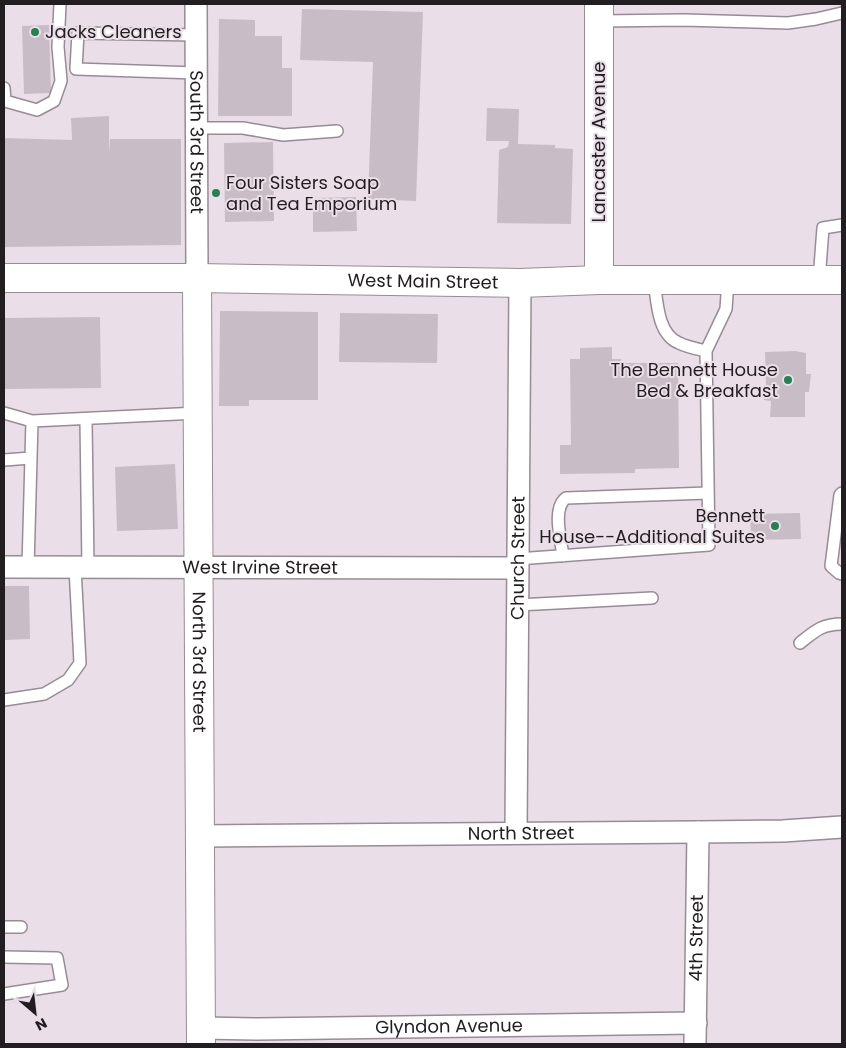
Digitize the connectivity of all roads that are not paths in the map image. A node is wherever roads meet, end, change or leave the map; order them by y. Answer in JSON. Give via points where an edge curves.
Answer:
{"nodes":[{"id":1,"x":60,"y":4,"type":"edge"},
{"id":2,"x":196,"y":4,"type":"edge"},
{"id":3,"x":599,"y":12,"type":"edge"},
{"id":4,"x":842,"y":13,"type":"edge"},
{"id":5,"x":196,"y":35,"type":"junction"},
{"id":6,"x":196,"y":73,"type":"junction"},
{"id":7,"x":4,"y":88,"type":"edge"},
{"id":8,"x":196,"y":128,"type":"junction"},
{"id":9,"x":337,"y":131,"type":"dead end"},
{"id":10,"x":842,"y":225,"type":"edge"},
{"id":11,"x":4,"y":278,"type":"edge"},
{"id":12,"x":197,"y":278,"type":"junction"},
{"id":13,"x":598,"y":280,"type":"junction"},
{"id":14,"x":654,"y":280,"type":"junction"},
{"id":15,"x":728,"y":280,"type":"junction"},
{"id":16,"x":831,"y":280,"type":"edge"},
{"id":17,"x":520,"y":283,"type":"junction"},
{"id":18,"x":706,"y":351,"type":"junction"},
{"id":19,"x":4,"y":413,"type":"edge"},
{"id":20,"x":198,"y":414,"type":"junction"},
{"id":21,"x":86,"y":420,"type":"junction"},
{"id":22,"x":32,"y":421,"type":"junction"},
{"id":23,"x":31,"y":458,"type":"junction"},
{"id":24,"x":4,"y":460,"type":"edge"},
{"id":25,"x":708,"y":493,"type":"junction"},
{"id":26,"x":842,"y":493,"type":"edge"},
{"id":27,"x":563,"y":556,"type":"junction"},
{"id":28,"x":517,"y":564,"type":"junction"},
{"id":29,"x":4,"y":567,"type":"edge"},
{"id":30,"x":28,"y":567,"type":"junction"},
{"id":31,"x":82,"y":567,"type":"junction"},
{"id":32,"x":198,"y":567,"type":"junction"},
{"id":33,"x":842,"y":574,"type":"edge"},
{"id":34,"x":652,"y":598,"type":"dead end"},
{"id":35,"x":518,"y":605,"type":"junction"},
{"id":36,"x":842,"y":624,"type":"edge"},
{"id":37,"x":800,"y":643,"type":"dead end"},
{"id":38,"x":4,"y":700,"type":"edge"},
{"id":39,"x":842,"y":828,"type":"edge"},
{"id":40,"x":516,"y":832,"type":"junction"},
{"id":41,"x":698,"y":832,"type":"junction"},
{"id":42,"x":200,"y":836,"type":"junction"},
{"id":43,"x":21,"y":927,"type":"dead end"},
{"id":44,"x":4,"y":928,"type":"edge"},
{"id":45,"x":4,"y":957,"type":"edge"},
{"id":46,"x":4,"y":994,"type":"edge"},
{"id":47,"x":696,"y":1034,"type":"edge"},
{"id":48,"x":201,"y":1036,"type":"edge"}],
"edges":[{"from":1,"to":7,"type":"lane","via":[[58,47],[61,81],[54,101],[37,110],[5,102]]},
{"from":2,"to":5,"type":"street","name":"South 3rd Street"},
{"from":3,"to":4,"type":"lane","via":[[684,20],[788,23]]},
{"from":3,"to":13,"type":"main road","name":"Lancaster Avenue"},
{"from":5,"to":6,"type":"street","name":"South 3rd Street"},
{"from":5,"to":6,"type":"lane","via":[[78,34],[76,69]]},
{"from":6,"to":8,"type":"street","name":"South 3rd Street"},
{"from":8,"to":9,"type":"lane","via":[[243,128],[284,136]]},
{"from":8,"to":12,"type":"street","name":"South 3rd Street"},
{"from":10,"to":16,"type":"lane","via":[[823,228]]},
{"from":11,"to":12,"type":"main road","name":"West Main Street"},
{"from":12,"to":17,"type":"main road","name":"West Main Street"},
{"from":12,"to":20,"type":"main road","name":"North 3rd Street"},
{"from":13,"to":14,"type":"main road","name":"West Main Street"},
{"from":13,"to":17,"type":"main road","name":"West Main Street"},
{"from":14,"to":15,"type":"main road","name":"West Main Street"},
{"from":14,"to":18,"type":"lane","via":[[660,319],[667,332],[678,343]]},
{"from":15,"to":16,"type":"main road","name":"West Main Street"},
{"from":15,"to":18,"type":"lane","via":[[726,309]]},
{"from":17,"to":28,"type":"street","name":"Church Street"},
{"from":18,"to":25,"type":"lane"},
{"from":19,"to":22,"type":"lane"},
{"from":20,"to":21,"type":"lane"},
{"from":20,"to":32,"type":"main road","name":"North 3rd Street"},
{"from":21,"to":22,"type":"lane"},
{"from":21,"to":31,"type":"lane"},
{"from":22,"to":23,"type":"lane"},
{"from":23,"to":24,"type":"lane"},
{"from":23,"to":30,"type":"lane"},
{"from":25,"to":27,"type":"lane","via":[[708,545]]},
{"from":25,"to":27,"type":"lane","via":[[566,498],[558,509]]},
{"from":26,"to":33,"type":"lane","via":[[831,566]]},
{"from":27,"to":28,"type":"lane"},
{"from":28,"to":32,"type":"street","name":"West Irvine Street"},
{"from":28,"to":35,"type":"street","name":"Church Street"},
{"from":29,"to":30,"type":"street","name":"West Irvine Street"},
{"from":30,"to":31,"type":"street","name":"West Irvine Street"},
{"from":31,"to":32,"type":"street","name":"West Irvine Street"},
{"from":31,"to":38,"type":"lane","via":[[80,663],[68,680],[44,694]]},
{"from":32,"to":42,"type":"main road","name":"North 3rd Street"},
{"from":34,"to":35,"type":"lane"},
{"from":35,"to":40,"type":"street","name":"Church Street"},
{"from":36,"to":37,"type":"lane","via":[[828,624]]},
{"from":39,"to":41,"type":"street","name":"North Street"},
{"from":40,"to":41,"type":"street","name":"North Street"},
{"from":40,"to":42,"type":"street","name":"North Street"},
{"from":41,"to":47,"type":"street","name":"4th Street"},
{"from":42,"to":48,"type":"main road","name":"North 3rd Street"},
{"from":43,"to":44,"type":"lane"},
{"from":45,"to":46,"type":"lane","via":[[57,958],[62,985]]},
{"from":47,"to":48,"type":"street","name":"Glyndon Avenue","via":[[258,1030]]}]}
